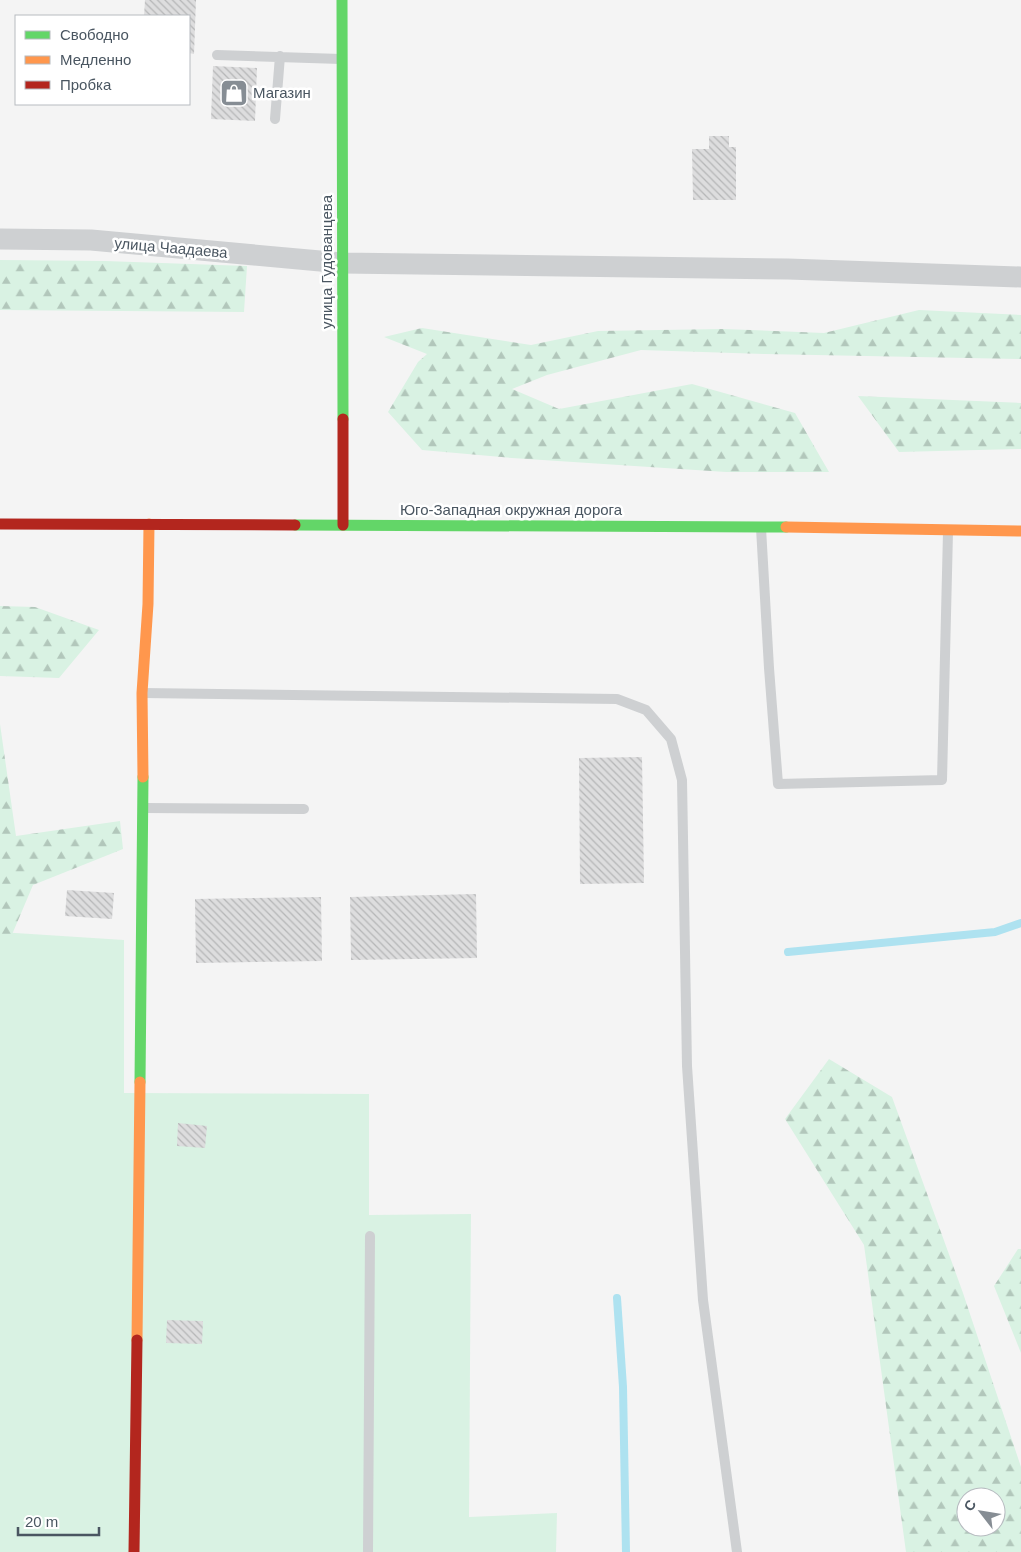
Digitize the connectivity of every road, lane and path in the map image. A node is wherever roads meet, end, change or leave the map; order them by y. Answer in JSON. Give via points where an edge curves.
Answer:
{"nodes":[{"id":1,"x":342,"y":0,"type":"edge"},
{"id":2,"x":217,"y":55,"type":"dead end"},
{"id":3,"x":280,"y":56,"type":"junction"},
{"id":4,"x":342,"y":59,"type":"junction"},
{"id":5,"x":275,"y":119,"type":"dead end"},
{"id":6,"x":0,"y":240,"type":"edge"},
{"id":7,"x":342,"y":263,"type":"junction"},
{"id":8,"x":1021,"y":277,"type":"edge"},
{"id":9,"x":0,"y":524,"type":"edge"},
{"id":10,"x":149,"y":524,"type":"junction"},
{"id":11,"x":343,"y":525,"type":"junction"},
{"id":12,"x":761,"y":526,"type":"junction"},
{"id":13,"x":948,"y":530,"type":"junction"},
{"id":14,"x":1021,"y":531,"type":"edge"},
{"id":15,"x":142,"y":693,"type":"junction"},
{"id":16,"x":144,"y":808,"type":"junction"},
{"id":17,"x":304,"y":809,"type":"dead end"},
{"id":18,"x":370,"y":1236,"type":"dead end"},
{"id":19,"x":134,"y":1552,"type":"edge"},
{"id":20,"x":368,"y":1552,"type":"edge"},
{"id":21,"x":737,"y":1552,"type":"edge"}],
"edges":[{"from":1,"to":4,"type":"main road","name":"улица Гудованцева"},
{"from":2,"to":3,"type":"lane"},
{"from":3,"to":4,"type":"lane"},
{"from":3,"to":5,"type":"lane"},
{"from":4,"to":7,"type":"main road","name":"улица Гудованцева"},
{"from":6,"to":7,"type":"street","name":"улица Чаадаева","via":[[92,240]]},
{"from":7,"to":8,"type":"street","name":"улица Чаадаева"},
{"from":7,"to":11,"type":"main road","name":"улица Гудованцева"},
{"from":9,"to":10,"type":"main road","name":"Юго-Западная окружная дорога"},
{"from":10,"to":11,"type":"main road","name":"Юго-Западная окружная дорога"},
{"from":10,"to":15,"type":"main road"},
{"from":11,"to":12,"type":"main road","name":"Юго-Западная окружная дорога"},
{"from":12,"to":13,"type":"main road","name":"Юго-Западная окружная дорога"},
{"from":12,"to":13,"type":"lane","via":[[778,784],[942,780]]},
{"from":13,"to":14,"type":"main road","name":"Юго-Западная окружная дорога"},
{"from":15,"to":16,"type":"main road"},
{"from":15,"to":21,"type":"lane","via":[[616,699],[646,710],[671,739],[682,780],[687,1066],[703,1300]]},
{"from":16,"to":17,"type":"lane"},
{"from":16,"to":19,"type":"main road"},
{"from":18,"to":20,"type":"lane"}]}
